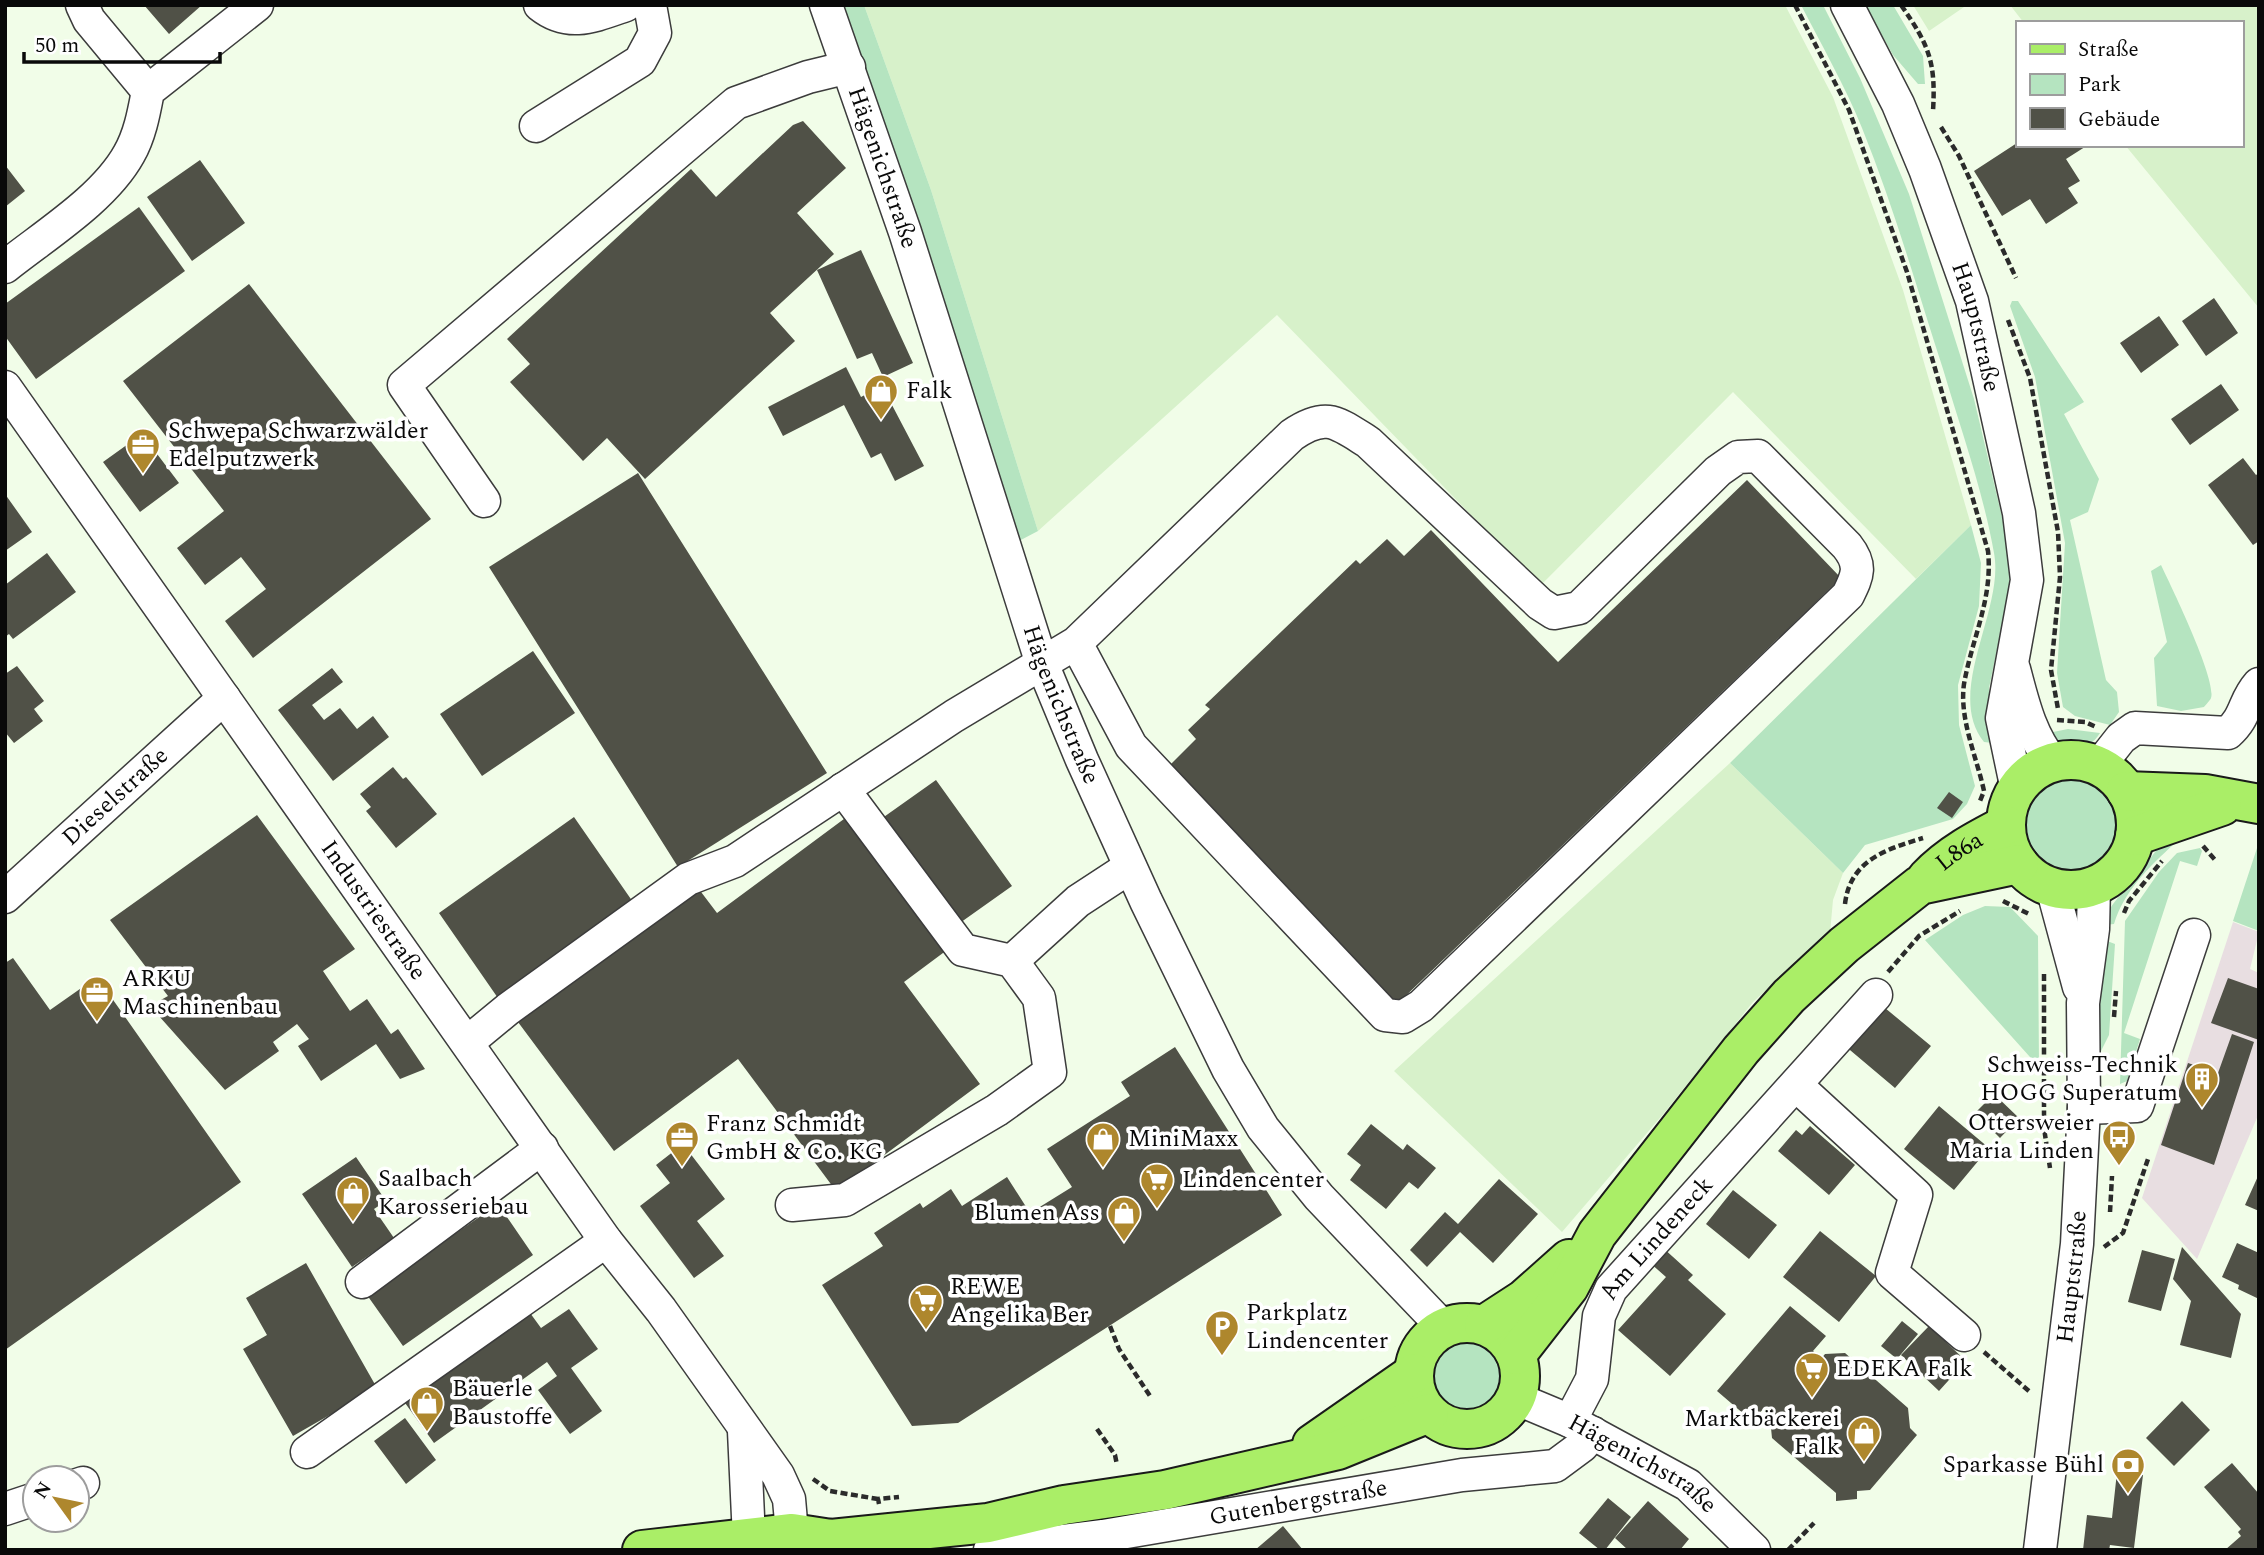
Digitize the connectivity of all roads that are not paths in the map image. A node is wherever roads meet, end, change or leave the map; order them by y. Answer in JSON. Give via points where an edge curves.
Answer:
{"nodes":[{"id":1,"x":82,"y":5,"type":"edge"},
{"id":2,"x":257,"y":5,"type":"edge"},
{"id":3,"x":540,"y":5,"type":"edge"},
{"id":4,"x":626,"y":5,"type":"edge"},
{"id":5,"x":650,"y":5,"type":"edge"},
{"id":6,"x":825,"y":5,"type":"edge"},
{"id":7,"x":1847,"y":5,"type":"edge"},
{"id":8,"x":849,"y":67,"type":"junction"},
{"id":9,"x":148,"y":91,"type":"junction"},
{"id":10,"x":536,"y":125,"type":"dead end"},
{"id":11,"x":5,"y":267,"type":"edge"},
{"id":12,"x":5,"y":387,"type":"edge"},
{"id":13,"x":484,"y":501,"type":"dead end"},
{"id":14,"x":1076,"y":643,"type":"junction"},
{"id":15,"x":1041,"y":661,"type":"junction"},
{"id":16,"x":2013,"y":668,"type":"junction"},
{"id":17,"x":2259,"y":684,"type":"edge"},
{"id":18,"x":224,"y":698,"type":"junction"},
{"id":19,"x":2053,"y":763,"type":"junction"},
{"id":20,"x":2115,"y":765,"type":"junction"},
{"id":21,"x":843,"y":789,"type":"junction"},
{"id":22,"x":2248,"y":802,"type":"edge"},
{"id":23,"x":2000,"y":808,"type":"junction"},
{"id":24,"x":2135,"y":836,"type":"junction"},
{"id":25,"x":2019,"y":864,"type":"junction"},
{"id":26,"x":1130,"y":867,"type":"junction"},
{"id":27,"x":1920,"y":885,"type":"junction"},
{"id":28,"x":2094,"y":886,"type":"junction"},
{"id":29,"x":5,"y":897,"type":"edge"},
{"id":30,"x":2041,"y":901,"type":"junction"},
{"id":31,"x":2194,"y":935,"type":"dead end"},
{"id":32,"x":1012,"y":961,"type":"junction"},
{"id":33,"x":1876,"y":995,"type":"road end"},
{"id":34,"x":2083,"y":1003,"type":"junction"},
{"id":35,"x":468,"y":1042,"type":"junction"},
{"id":36,"x":1796,"y":1085,"type":"junction"},
{"id":37,"x":2084,"y":1108,"type":"junction"},
{"id":38,"x":542,"y":1148,"type":"junction"},
{"id":39,"x":792,"y":1205,"type":"dead end"},
{"id":40,"x":1597,"y":1234,"type":"junction"},
{"id":41,"x":606,"y":1241,"type":"junction"},
{"id":42,"x":362,"y":1282,"type":"dead end"},
{"id":43,"x":1484,"y":1325,"type":"junction"},
{"id":44,"x":1444,"y":1328,"type":"junction"},
{"id":45,"x":1964,"y":1335,"type":"road end"},
{"id":46,"x":1516,"y":1355,"type":"junction"},
{"id":47,"x":1415,"y":1373,"type":"junction"},
{"id":48,"x":1515,"y":1398,"type":"junction"},
{"id":49,"x":1429,"y":1413,"type":"junction"},
{"id":50,"x":1581,"y":1427,"type":"junction"},
{"id":51,"x":744,"y":1431,"type":"junction"},
{"id":52,"x":307,"y":1452,"type":"dead end"},
{"id":53,"x":1287,"y":1461,"type":"junction"},
{"id":54,"x":792,"y":1533,"type":"junction"},
{"id":55,"x":749,"y":1538,"type":"junction"},
{"id":56,"x":642,"y":1550,"type":"edge"},
{"id":57,"x":990,"y":1550,"type":"edge"},
{"id":58,"x":1754,"y":1550,"type":"edge"},
{"id":59,"x":2040,"y":1550,"type":"edge"}],
"edges":[{"from":1,"to":9,"type":"street","via":[[89,20]]},
{"from":2,"to":9,"type":"street"},
{"from":3,"to":4,"type":"street","via":[[554,17],[584,19]]},
{"from":5,"to":10,"type":"street","via":[[655,33],[640,61]]},
{"from":6,"to":8,"type":"street","name":"Hägenichstraße"},
{"from":7,"to":16,"type":"street","name":"Hauptstraße","via":[[1898,104],[1972,301],[2025,550],[2027,580]]},
{"from":8,"to":13,"type":"street","via":[[736,103],[404,386]]},
{"from":8,"to":15,"type":"street","name":"Hägenichstraße"},
{"from":9,"to":11,"type":"street","via":[[129,153],[107,185]]},
{"from":12,"to":18,"type":"street","name":"Industriestraße"},
{"from":14,"to":14,"type":"street","via":[[1292,435],[1312,421],[1339,423],[1368,442],[1554,613],[1579,608],[1718,471],[1738,457],[1758,456],[1847,546],[1856,557],[1859,574],[1848,595],[1421,1006],[1403,1017],[1385,1015],[1131,746]]},
{"from":14,"to":15,"type":"street"},
{"from":15,"to":21,"type":"street"},
{"from":15,"to":26,"type":"street","name":"Hägenichstraße"},
{"from":16,"to":19,"type":"street","name":"Hauptstraße","via":[[2039,746]]},
{"from":16,"to":23,"type":"street","name":"Hauptstraße","via":[[2002,718]]},
{"from":17,"to":20,"type":"street","via":[[2249,696],[2242,720],[2228,733],[2135,728]]},
{"from":18,"to":29,"type":"street","name":"Dieselstraße"},
{"from":18,"to":35,"type":"street","name":"Industriestraße"},
{"from":19,"to":20,"type":"main road"},
{"from":19,"to":23,"type":"main road","via":[[2026,778]]},
{"from":20,"to":22,"type":"main road","via":[[2205,794]]},
{"from":20,"to":24,"type":"main road","via":[[2136,819]]},
{"from":21,"to":32,"type":"street","via":[[962,950]]},
{"from":21,"to":35,"type":"street","via":[[735,861],[688,879]]},
{"from":22,"to":24,"type":"main road"},
{"from":23,"to":25,"type":"main road"},
{"from":23,"to":27,"type":"main road","name":"L86a"},
{"from":24,"to":28,"type":"main road","via":[[2128,857]]},
{"from":25,"to":27,"type":"main road"},
{"from":25,"to":30,"type":"main road","via":[[2033,878]]},
{"from":26,"to":32,"type":"street","via":[[1078,901]]},
{"from":26,"to":44,"type":"street","name":"Hägenichstraße","via":[[1228,1069],[1263,1128],[1312,1189]]},
{"from":27,"to":40,"type":"main road","name":"L86a","via":[[1789,996]]},
{"from":28,"to":30,"type":"main road"},
{"from":28,"to":34,"type":"street","name":"Hauptstraße"},
{"from":30,"to":34,"type":"street","name":"Hauptstraße"},
{"from":31,"to":37,"type":"street","via":[[2137,1106]]},
{"from":32,"to":39,"type":"street","via":[[1040,998],[1050,1072],[997,1110],[845,1200]]},
{"from":33,"to":36,"type":"street","name":"Am Lindeneck"},
{"from":34,"to":37,"type":"street","name":"Hauptstraße"},
{"from":35,"to":38,"type":"street","name":"Industriestraße"},
{"from":36,"to":45,"type":"street","via":[[1916,1195],[1892,1272]]},
{"from":36,"to":50,"type":"street","name":"Am Lindeneck","via":[[1611,1289],[1599,1316]]},
{"from":37,"to":59,"type":"street","name":"Hauptstraße","via":[[2077,1244]]},
{"from":38,"to":41,"type":"street","name":"Industriestraße"},
{"from":38,"to":42,"type":"street"},
{"from":40,"to":43,"type":"main road","via":[[1524,1299]]},
{"from":40,"to":46,"type":"main road","via":[[1569,1287]]},
{"from":41,"to":51,"type":"street","name":"Industriestraße","via":[[661,1310]]},
{"from":41,"to":52,"type":"street"},
{"from":43,"to":44,"type":"main road"},
{"from":43,"to":46,"type":"main road","via":[[1498,1332]]},
{"from":44,"to":47,"type":"main road","via":[[1423,1347]]},
{"from":46,"to":48,"type":"main road","via":[[1521,1377]]},
{"from":47,"to":49,"type":"main road","via":[[1418,1395]]},
{"from":47,"to":53,"type":"main road"},
{"from":48,"to":49,"type":"main road","via":[[1504,1415],[1486,1426],[1446,1425]]},
{"from":48,"to":50,"type":"street","name":"Hägenichstraße"},
{"from":49,"to":53,"type":"main road","via":[[1338,1450]]},
{"from":50,"to":57,"type":"street","name":"Gutenbergstraße","via":[[1582,1446],[1555,1466],[1462,1475],[1103,1536]]},
{"from":50,"to":58,"type":"street","name":"Hägenichstraße","via":[[1688,1485]]},
{"from":51,"to":54,"type":"street","name":"Industriestraße","via":[[778,1475],[789,1499]]},
{"from":51,"to":55,"type":"street"},
{"from":53,"to":54,"type":"main road","via":[[1165,1490],[1064,1505],[983,1504],[869,1514],[821,1520]]},
{"from":54,"to":55,"type":"main road"},
{"from":55,"to":56,"type":"main road"}]}
